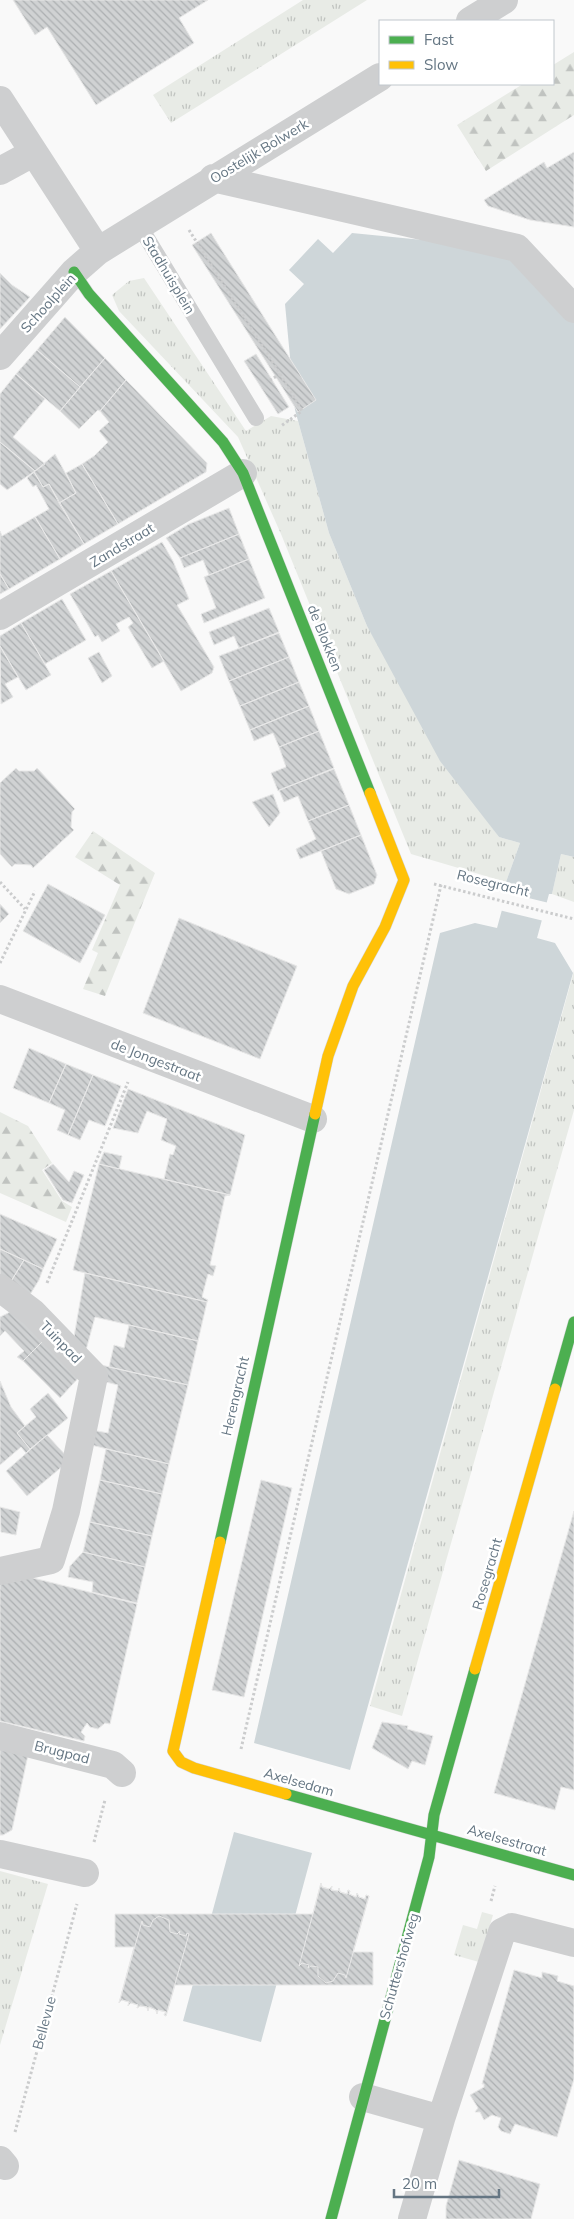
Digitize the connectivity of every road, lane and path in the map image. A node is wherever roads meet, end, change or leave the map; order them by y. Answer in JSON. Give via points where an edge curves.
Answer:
{"nodes":[{"id":1,"x":504,"y":0,"type":"edge"},
{"id":2,"x":472,"y":20,"type":"edge"},
{"id":3,"x":379,"y":78,"type":"edge"},
{"id":4,"x":0,"y":100,"type":"edge"},
{"id":5,"x":34,"y":153,"type":"junction"},
{"id":6,"x":0,"y":172,"type":"edge"},
{"id":7,"x":214,"y":178,"type":"junction"},
{"id":8,"x":173,"y":204,"type":"junction"},
{"id":9,"x":138,"y":225,"type":"junction"},
{"id":10,"x":98,"y":252,"type":"junction"},
{"id":11,"x":74,"y":272,"type":"junction"},
{"id":12,"x":574,"y":309,"type":"edge"},
{"id":13,"x":0,"y":356,"type":"edge"},
{"id":14,"x":267,"y":382,"type":"dead end"},
{"id":15,"x":256,"y":418,"type":"dead end"},
{"id":16,"x":243,"y":473,"type":"junction"},
{"id":17,"x":0,"y":616,"type":"edge"},
{"id":18,"x":404,"y":880,"type":"junction"},
{"id":19,"x":0,"y":882,"type":"edge"},
{"id":20,"x":441,"y":885,"type":"junction"},
{"id":21,"x":35,"y":892,"type":"dead end"},
{"id":22,"x":25,"y":910,"type":"junction"},
{"id":23,"x":574,"y":919,"type":"edge"},
{"id":24,"x":0,"y":963,"type":"edge"},
{"id":25,"x":0,"y":999,"type":"edge"},
{"id":26,"x":140,"y":1054,"type":"junction"},
{"id":27,"x":313,"y":1119,"type":"junction"},
{"id":28,"x":0,"y":1288,"type":"edge"},
{"id":29,"x":33,"y":1313,"type":"junction"},
{"id":30,"x":574,"y":1322,"type":"edge"},
{"id":31,"x":0,"y":1572,"type":"edge"},
{"id":32,"x":0,"y":1736,"type":"edge"},
{"id":33,"x":244,"y":1737,"type":"dead end"},
{"id":34,"x":173,"y":1743,"type":"joint"},
{"id":35,"x":115,"y":1782,"type":"joint"},
{"id":36,"x":432,"y":1834,"type":"junction"},
{"id":37,"x":0,"y":1854,"type":"edge"},
{"id":38,"x":85,"y":1873,"type":"junction"},
{"id":39,"x":574,"y":1875,"type":"edge"},
{"id":40,"x":574,"y":1944,"type":"edge"},
{"id":41,"x":362,"y":2098,"type":"junction"},
{"id":42,"x":441,"y":2119,"type":"junction"},
{"id":43,"x":3,"y":2163,"type":"edge"},
{"id":44,"x":331,"y":2219,"type":"edge"},
{"id":45,"x":412,"y":2219,"type":"edge"}],
"edges":[{"from":1,"to":2,"type":"street"},
{"from":3,"to":7,"type":"street","name":"Oostelijk Bolwerk"},
{"from":4,"to":5,"type":"street"},
{"from":5,"to":6,"type":"street"},
{"from":5,"to":10,"type":"street"},
{"from":7,"to":8,"type":"street","name":"Oostelijk Bolwerk"},
{"from":7,"to":12,"type":"street","via":[[517,248]]},
{"from":8,"to":9,"type":"street","name":"Oostelijk Bolwerk"},
{"from":8,"to":14,"type":"path","via":[[280,374]]},
{"from":9,"to":10,"type":"street","name":"Stadhuisplein"},
{"from":9,"to":15,"type":"lane","name":"Stadhuisplein"},
{"from":10,"to":11,"type":"street","name":"Schoolplein"},
{"from":11,"to":13,"type":"street","name":"Schoolplein"},
{"from":11,"to":16,"type":"street","name":"de Blokken","via":[[89,294],[223,442]]},
{"from":16,"to":17,"type":"street","name":"Zandstraat"},
{"from":16,"to":18,"type":"street","name":"de Blokken"},
{"from":18,"to":20,"type":"path","name":"Rosegracht"},
{"from":18,"to":27,"type":"street","name":"Herengracht","via":[[353,986],[328,1056]]},
{"from":19,"to":22,"type":"path"},
{"from":20,"to":23,"type":"path","name":"Rosegracht"},
{"from":20,"to":33,"type":"path"},
{"from":21,"to":22,"type":"path"},
{"from":22,"to":24,"type":"path"},
{"from":25,"to":26,"type":"street","name":"de Jongestraat"},
{"from":26,"to":27,"type":"street","name":"de Jongestraat"},
{"from":26,"to":29,"type":"path","name":"Tuinpad"},
{"from":27,"to":34,"type":"street","name":"Herengracht"},
{"from":28,"to":29,"type":"street"},
{"from":29,"to":31,"type":"street","name":"Tuinpad","via":[[94,1376],[66,1511],[51,1560]]},
{"from":30,"to":36,"type":"street","name":"Rosegracht","via":[[434,1815]]},
{"from":32,"to":35,"type":"street","name":"Brugpad","via":[[113,1765]]},
{"from":34,"to":36,"type":"street","name":"Axelsedam","via":[[173,1751],[180,1762],[194,1768]]},
{"from":35,"to":38,"type":"path"},
{"from":36,"to":39,"type":"street","name":"Axelsestraat"},
{"from":36,"to":41,"type":"street","name":"Schuttershofweg","via":[[429,1857]]},
{"from":37,"to":38,"type":"street"},
{"from":38,"to":43,"type":"path","name":"Bellevue"},
{"from":40,"to":42,"type":"street","via":[[512,1927],[502,1932]]},
{"from":41,"to":42,"type":"street"},
{"from":41,"to":44,"type":"street","name":"Schuttershofweg"},
{"from":42,"to":45,"type":"street"}]}
